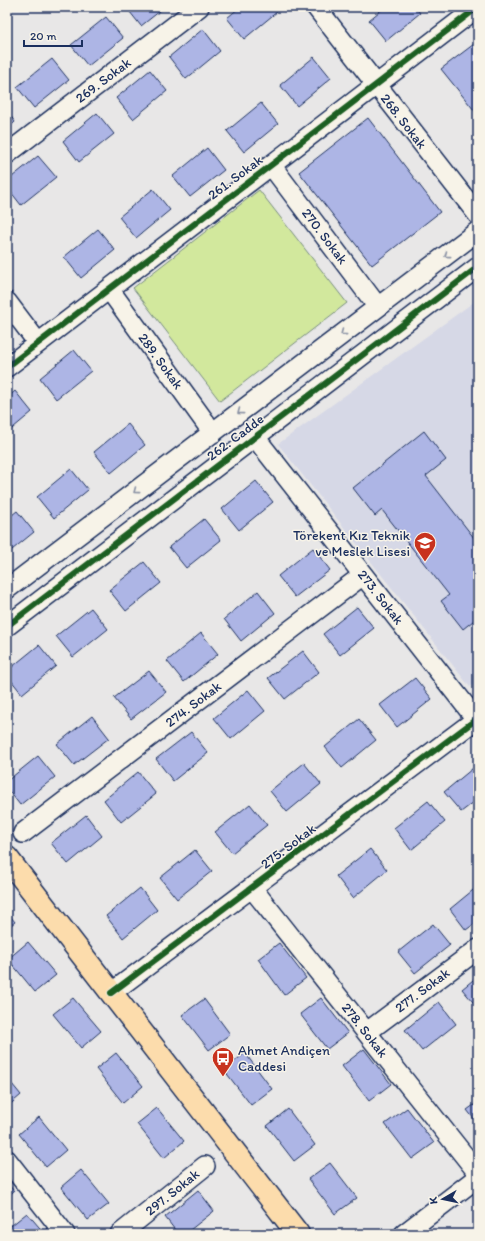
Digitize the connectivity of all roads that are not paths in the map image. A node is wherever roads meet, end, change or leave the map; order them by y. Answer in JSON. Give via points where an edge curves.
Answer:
{"nodes":[{"id":1,"x":199,"y":7,"type":"edge"},
{"id":2,"x":316,"y":7,"type":"edge"},
{"id":3,"x":478,"y":7,"type":"edge"},
{"id":4,"x":376,"y":84,"type":"junction"},
{"id":5,"x":7,"y":154,"type":"edge"},
{"id":6,"x":272,"y":165,"type":"junction"},
{"id":7,"x":478,"y":215,"type":"edge"},
{"id":8,"x":478,"y":231,"type":"edge"},
{"id":9,"x":478,"y":267,"type":"edge"},
{"id":10,"x":109,"y":289,"type":"junction"},
{"id":11,"x":7,"y":302,"type":"edge"},
{"id":12,"x":378,"y":307,"type":"junction"},
{"id":13,"x":38,"y":343,"type":"junction"},
{"id":14,"x":7,"y":367,"type":"edge"},
{"id":15,"x":213,"y":433,"type":"junction"},
{"id":16,"x":255,"y":437,"type":"junction"},
{"id":17,"x":363,"y":575,"type":"junction"},
{"id":18,"x":7,"y":589,"type":"edge"},
{"id":19,"x":7,"y":626,"type":"edge"},
{"id":20,"x":477,"y":719,"type":"edge"},
{"id":21,"x":23,"y":832,"type":"dead end"},
{"id":22,"x":7,"y":858,"type":"edge"},
{"id":23,"x":252,"y":888,"type":"junction"},
{"id":24,"x":478,"y":949,"type":"edge"},
{"id":25,"x":111,"y":993,"type":"junction"},
{"id":26,"x":366,"y":1032,"type":"junction"},
{"id":27,"x":7,"y":1160,"type":"edge"},
{"id":28,"x":205,"y":1166,"type":"dead end"},
{"id":29,"x":478,"y":1173,"type":"edge"},
{"id":30,"x":478,"y":1177,"type":"edge"},
{"id":31,"x":65,"y":1234,"type":"edge"},
{"id":32,"x":120,"y":1234,"type":"edge"},
{"id":33,"x":298,"y":1234,"type":"edge"},
{"id":34,"x":404,"y":1234,"type":"edge"}],
"edges":[{"from":1,"to":5,"type":"street","name":"269. Sokak"},
{"from":2,"to":4,"type":"street","name":"268. Sokak"},
{"from":3,"to":4,"type":"street","name":"261. Sokak"},
{"from":4,"to":6,"type":"street","name":"261. Sokak"},
{"from":4,"to":7,"type":"street","name":"268. Sokak"},
{"from":6,"to":10,"type":"street","name":"261. Sokak"},
{"from":6,"to":12,"type":"street","name":"270. Sokak"},
{"from":8,"to":12,"type":"street","name":"262. Cadde","one_way":true},
{"from":9,"to":16,"type":"street","name":"262. Cadde"},
{"from":10,"to":13,"type":"street","name":"261. Sokak"},
{"from":10,"to":15,"type":"street","name":"289. Sokak"},
{"from":11,"to":13,"type":"street"},
{"from":12,"to":15,"type":"street","name":"262. Cadde","one_way":true},
{"from":13,"to":14,"type":"street","name":"261. Sokak"},
{"from":15,"to":18,"type":"street","name":"262. Cadde","one_way":true},
{"from":16,"to":17,"type":"street","name":"273. Sokak"},
{"from":16,"to":19,"type":"street","name":"262. Cadde"},
{"from":17,"to":20,"type":"street","name":"273. Sokak"},
{"from":17,"to":21,"type":"street","name":"274. Sokak"},
{"from":20,"to":23,"type":"street","name":"275. Sokak"},
{"from":22,"to":25,"type":"main road"},
{"from":23,"to":25,"type":"street","name":"275. Sokak"},
{"from":23,"to":26,"type":"street","name":"278. Sokak"},
{"from":24,"to":26,"type":"street","name":"277. Sokak"},
{"from":25,"to":33,"type":"main road"},
{"from":26,"to":29,"type":"street","name":"278. Sokak"},
{"from":27,"to":31,"type":"street"},
{"from":28,"to":32,"type":"street","name":"297. Sokak"},
{"from":30,"to":34,"type":"street"}]}
